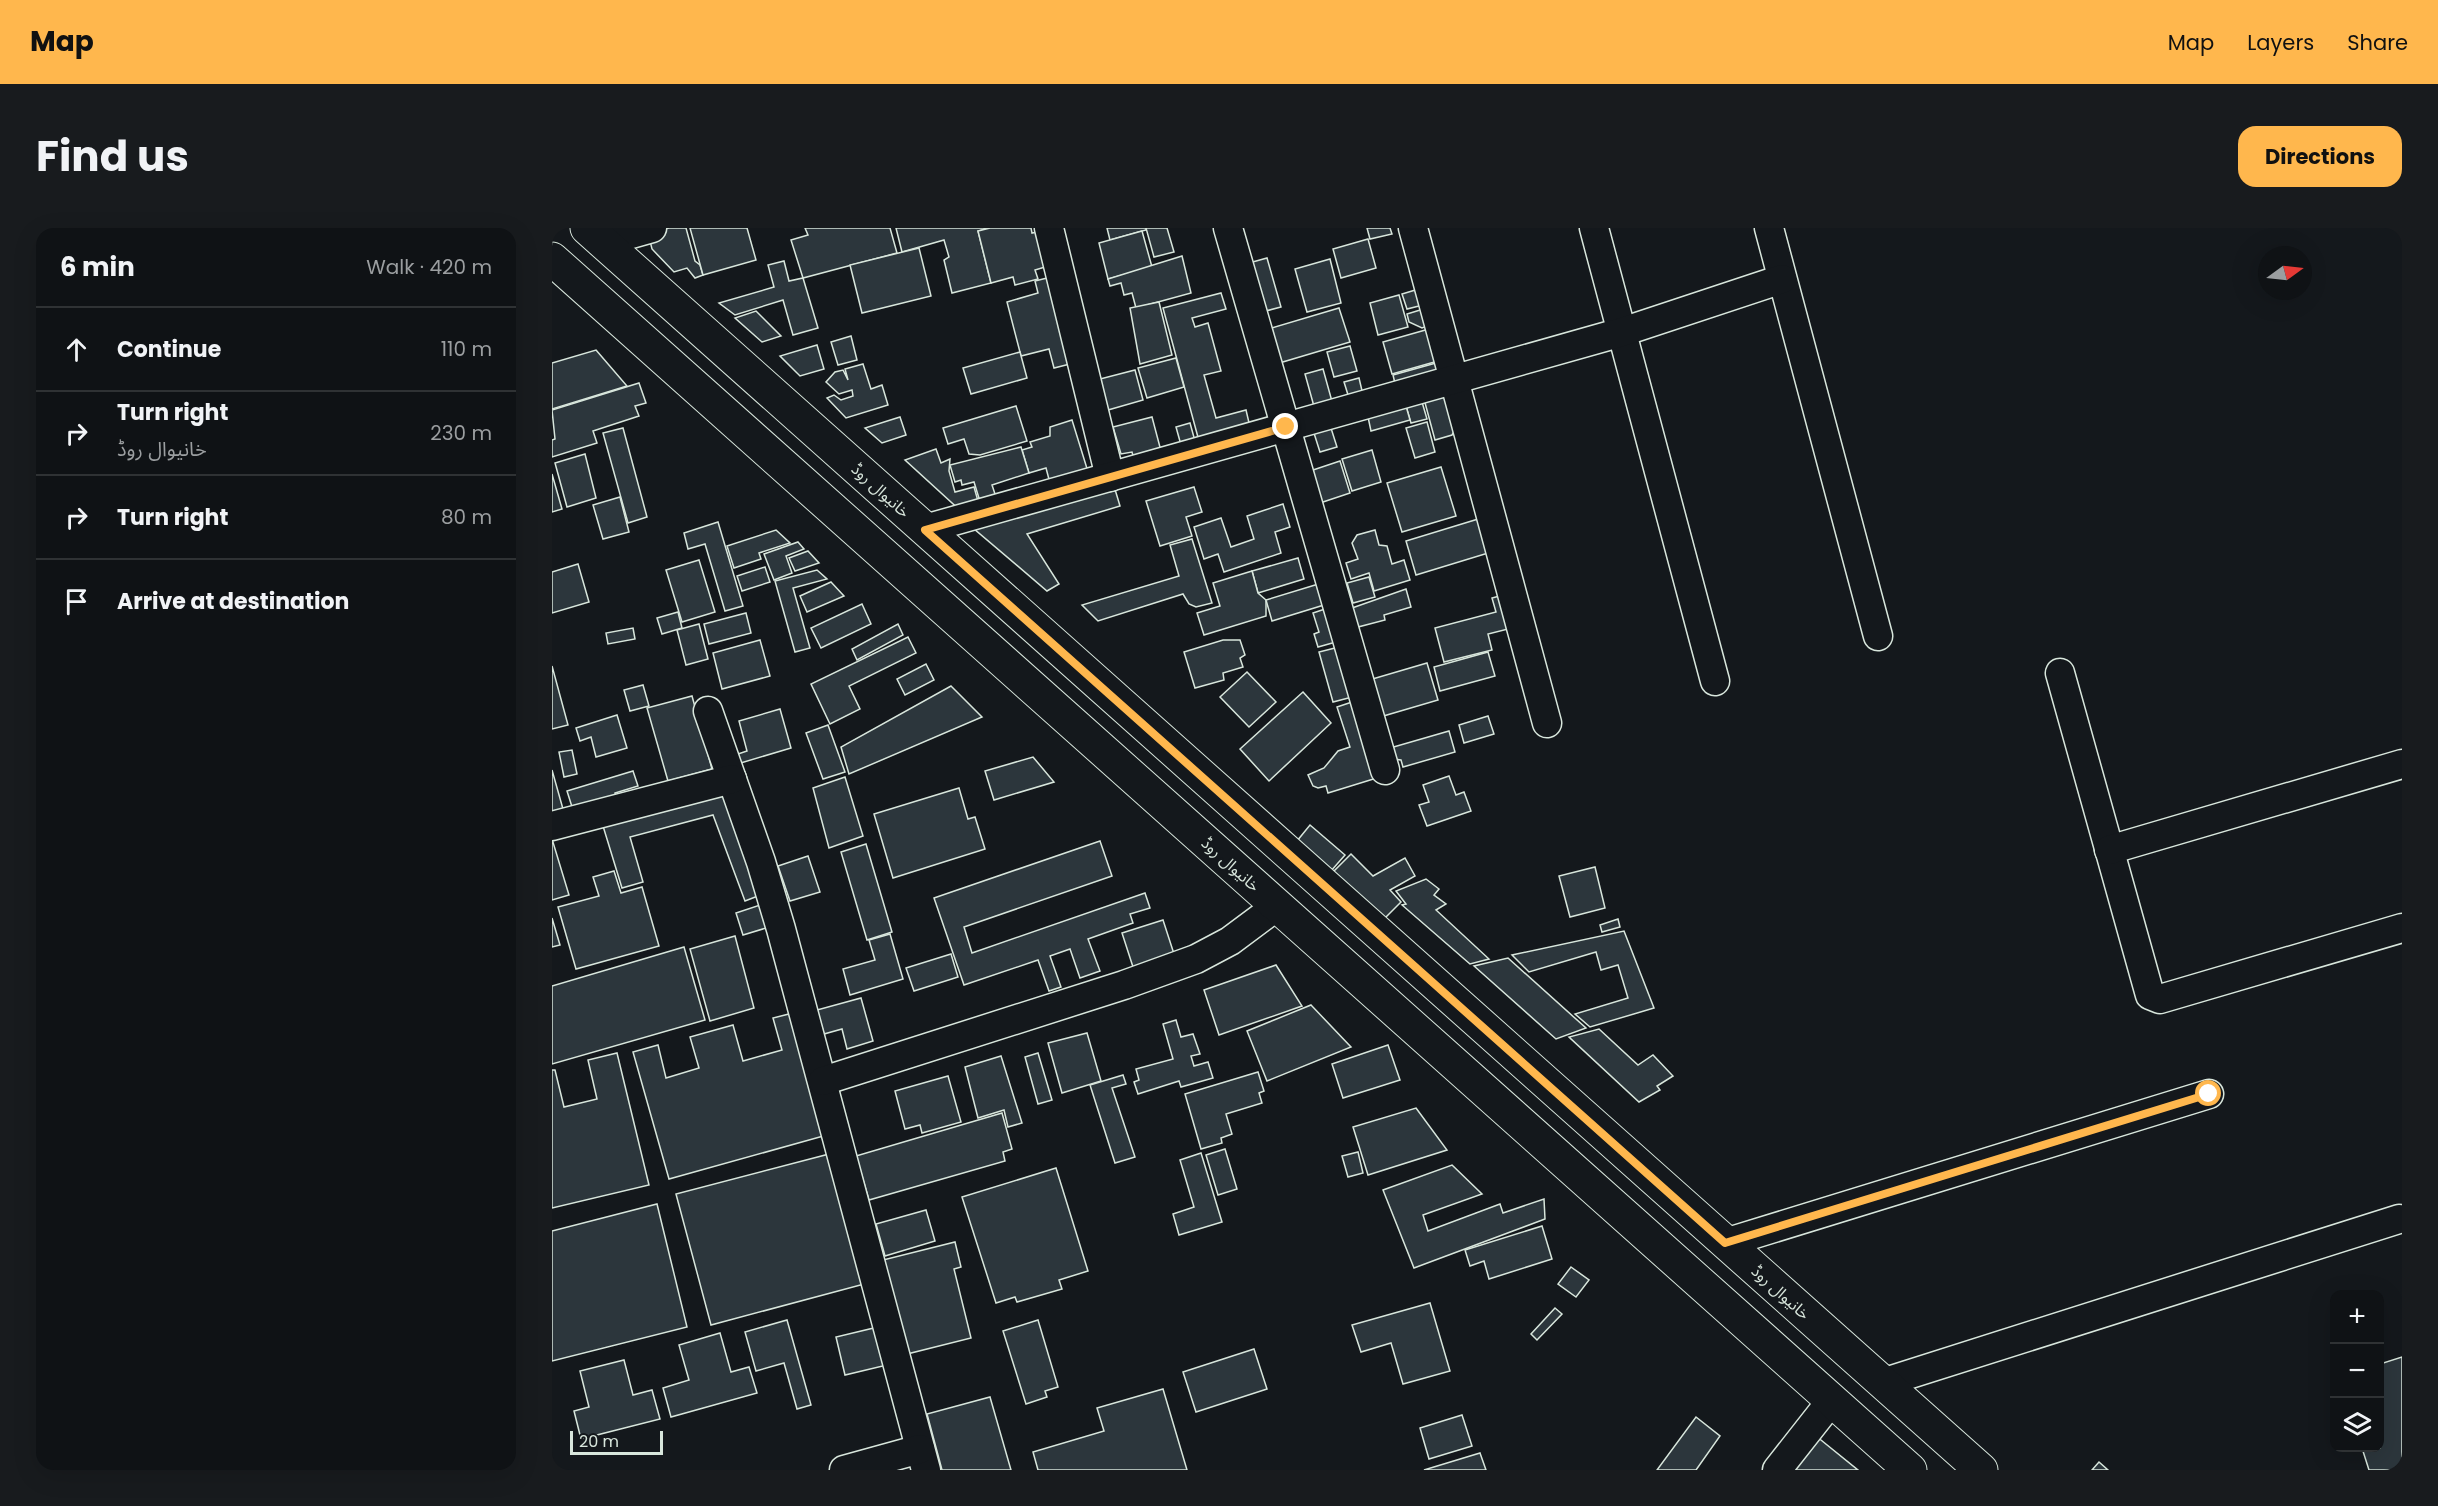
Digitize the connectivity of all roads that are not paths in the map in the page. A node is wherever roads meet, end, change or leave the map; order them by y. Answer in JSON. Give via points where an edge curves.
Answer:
{"nodes":[{"id":1,"x":652,"y":228,"type":"edge"},
{"id":2,"x":1049,"y":228,"type":"edge"},
{"id":3,"x":1228,"y":228,"type":"edge"},
{"id":4,"x":1413,"y":228,"type":"edge"},
{"id":5,"x":1594,"y":228,"type":"edge"},
{"id":6,"x":1769,"y":228,"type":"edge"},
{"id":7,"x":595,"y":235,"type":"edge"},
{"id":8,"x":552,"y":259,"type":"edge"},
{"id":9,"x":1782,"y":279,"type":"junction"},
{"id":10,"x":1622,"y":332,"type":"junction"},
{"id":11,"x":1454,"y":380,"type":"junction"},
{"id":12,"x":1286,"y":427,"type":"junction"},
{"id":13,"x":1110,"y":477,"type":"junction"},
{"id":14,"x":925,"y":530,"type":"junction"},
{"id":15,"x":1878,"y":636,"type":"dead end"},
{"id":16,"x":2060,"y":673,"type":"dead end"},
{"id":17,"x":1715,"y":681,"type":"dead end"},
{"id":18,"x":708,"y":711,"type":"dead end"},
{"id":19,"x":1547,"y":723,"type":"dead end"},
{"id":20,"x":2402,"y":765,"type":"edge"},
{"id":21,"x":1385,"y":770,"type":"dead end"},
{"id":22,"x":732,"y":779,"type":"junction"},
{"id":23,"x":552,"y":826,"type":"edge"},
{"id":24,"x":2109,"y":850,"type":"junction"},
{"id":25,"x":1277,"y":906,"type":"junction"},
{"id":26,"x":2402,"y":928,"type":"edge"},
{"id":27,"x":823,"y":1081,"type":"junction"},
{"id":28,"x":2209,"y":1094,"type":"dead end"},
{"id":29,"x":2400,"y":1219,"type":"dead end"},
{"id":30,"x":1725,"y":1243,"type":"junction"},
{"id":31,"x":1882,"y":1383,"type":"junction"},
{"id":32,"x":1832,"y":1400,"type":"junction"},
{"id":33,"x":923,"y":1459,"type":"edge"},
{"id":34,"x":844,"y":1470,"type":"edge"},
{"id":35,"x":1777,"y":1470,"type":"edge"},
{"id":36,"x":1910,"y":1470,"type":"edge"},
{"id":37,"x":1981,"y":1470,"type":"edge"}],
"edges":[{"from":1,"to":7,"type":"street"},
{"from":2,"to":13,"type":"street"},
{"from":3,"to":12,"type":"street"},
{"from":4,"to":11,"type":"street"},
{"from":5,"to":10,"type":"street"},
{"from":6,"to":9,"type":"street"},
{"from":7,"to":14,"type":"main road","name":"خانیوال روڈ"},
{"from":8,"to":25,"type":"main road","name":"خانیوال روڈ"},
{"from":9,"to":10,"type":"street"},
{"from":9,"to":15,"type":"street"},
{"from":10,"to":11,"type":"street"},
{"from":10,"to":17,"type":"street"},
{"from":11,"to":12,"type":"street"},
{"from":11,"to":19,"type":"street"},
{"from":12,"to":13,"type":"street"},
{"from":12,"to":21,"type":"street"},
{"from":13,"to":14,"type":"street"},
{"from":14,"to":30,"type":"main road","name":"خانیوال روڈ"},
{"from":16,"to":24,"type":"street"},
{"from":18,"to":22,"type":"street"},
{"from":20,"to":24,"type":"street"},
{"from":22,"to":23,"type":"street"},
{"from":22,"to":27,"type":"street","via":[[764,873]]},
{"from":24,"to":26,"type":"street","via":[[2150,995],[2160,999]]},
{"from":25,"to":27,"type":"street","via":[[1230,942],[1196,959]]},
{"from":25,"to":32,"type":"main road","name":"خانیوال روڈ"},
{"from":27,"to":33,"type":"street"},
{"from":28,"to":30,"type":"street"},
{"from":29,"to":31,"type":"street"},
{"from":30,"to":31,"type":"main road","name":"خانیوال روڈ"},
{"from":31,"to":37,"type":"main road","name":"خانیوال روڈ"},
{"from":32,"to":35,"type":"street"},
{"from":32,"to":36,"type":"main road","name":"خانیوال روڈ"},
{"from":33,"to":34,"type":"street"}]}
